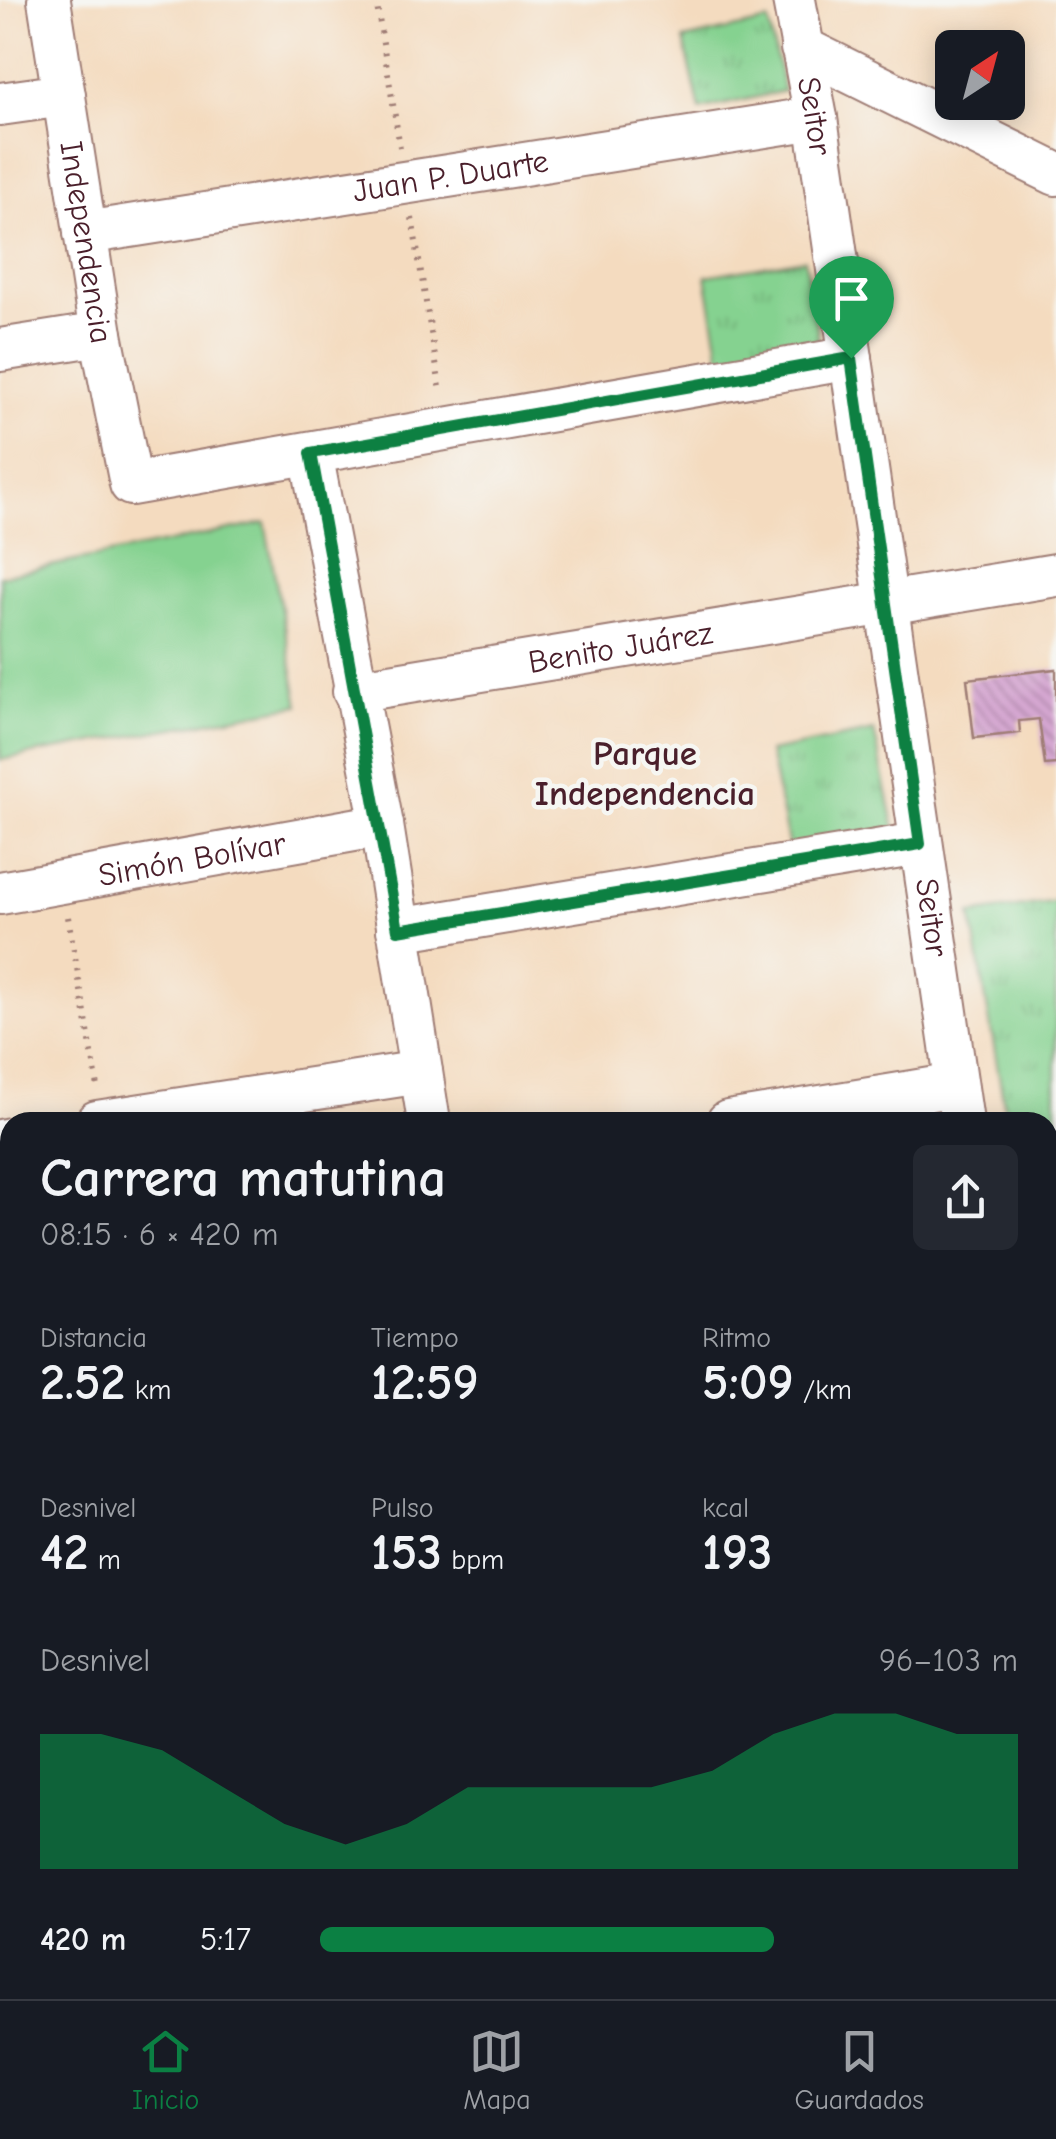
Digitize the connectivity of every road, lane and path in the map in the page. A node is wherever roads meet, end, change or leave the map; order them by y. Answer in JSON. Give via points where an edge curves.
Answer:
{"nodes":[{"id":1,"x":49,"y":0,"type":"edge"},
{"id":2,"x":794,"y":0,"type":"edge"},
{"id":3,"x":802,"y":48,"type":"junction"},
{"id":4,"x":64,"y":95,"type":"junction"},
{"id":5,"x":0,"y":104,"type":"edge"},
{"id":6,"x":816,"y":118,"type":"junction"},
{"id":7,"x":1056,"y":174,"type":"edge"},
{"id":8,"x":84,"y":233,"type":"junction"},
{"id":9,"x":100,"y":334,"type":"junction"},
{"id":10,"x":0,"y":350,"type":"edge"},
{"id":11,"x":851,"y":358,"type":"junction"},
{"id":12,"x":311,"y":453,"type":"junction"},
{"id":13,"x":1056,"y":575,"type":"edge"},
{"id":14,"x":884,"y":602,"type":"junction"},
{"id":15,"x":354,"y":691,"type":"junction"},
{"id":16,"x":382,"y":825,"type":"junction"},
{"id":17,"x":920,"y":844,"type":"junction"},
{"id":18,"x":62,"y":881,"type":"junction"},
{"id":19,"x":0,"y":893,"type":"edge"},
{"id":20,"x":398,"y":930,"type":"junction"},
{"id":21,"x":420,"y":1072,"type":"junction"},
{"id":22,"x":959,"y":1104,"type":"edge"},
{"id":23,"x":98,"y":1112,"type":"edge"},
{"id":24,"x":164,"y":1112,"type":"edge"},
{"id":25,"x":427,"y":1112,"type":"edge"},
{"id":26,"x":856,"y":1112,"type":"edge"}],
"edges":[{"from":1,"to":4,"type":"street","name":"Independencia"},
{"from":2,"to":3,"type":"street","name":"Seitor"},
{"from":3,"to":6,"type":"street","name":"Seitor"},
{"from":3,"to":7,"type":"street"},
{"from":4,"to":5,"type":"street"},
{"from":4,"to":8,"type":"street","name":"Independencia"},
{"from":6,"to":8,"type":"street","name":"Juan P. Duarte"},
{"from":6,"to":11,"type":"street","name":"Seitor"},
{"from":8,"to":9,"type":"street","name":"Independencia"},
{"from":9,"to":10,"type":"street"},
{"from":9,"to":12,"type":"street","name":"Independencia","via":[[131,484]]},
{"from":11,"to":12,"type":"street"},
{"from":11,"to":14,"type":"street","name":"Seitor"},
{"from":12,"to":15,"type":"street"},
{"from":13,"to":14,"type":"street","name":"Benito Juárez"},
{"from":14,"to":15,"type":"street","name":"Benito Juárez"},
{"from":14,"to":17,"type":"street","name":"Seitor"},
{"from":15,"to":16,"type":"street"},
{"from":16,"to":18,"type":"street","name":"Simón Bolívar"},
{"from":16,"to":20,"type":"street"},
{"from":17,"to":20,"type":"street"},
{"from":17,"to":22,"type":"street","name":"Seitor"},
{"from":18,"to":19,"type":"street","name":"Simón Bolívar"},
{"from":18,"to":23,"type":"path"},
{"from":20,"to":21,"type":"street"},
{"from":21,"to":24,"type":"street"},
{"from":21,"to":25,"type":"street"},
{"from":22,"to":26,"type":"street"}]}
